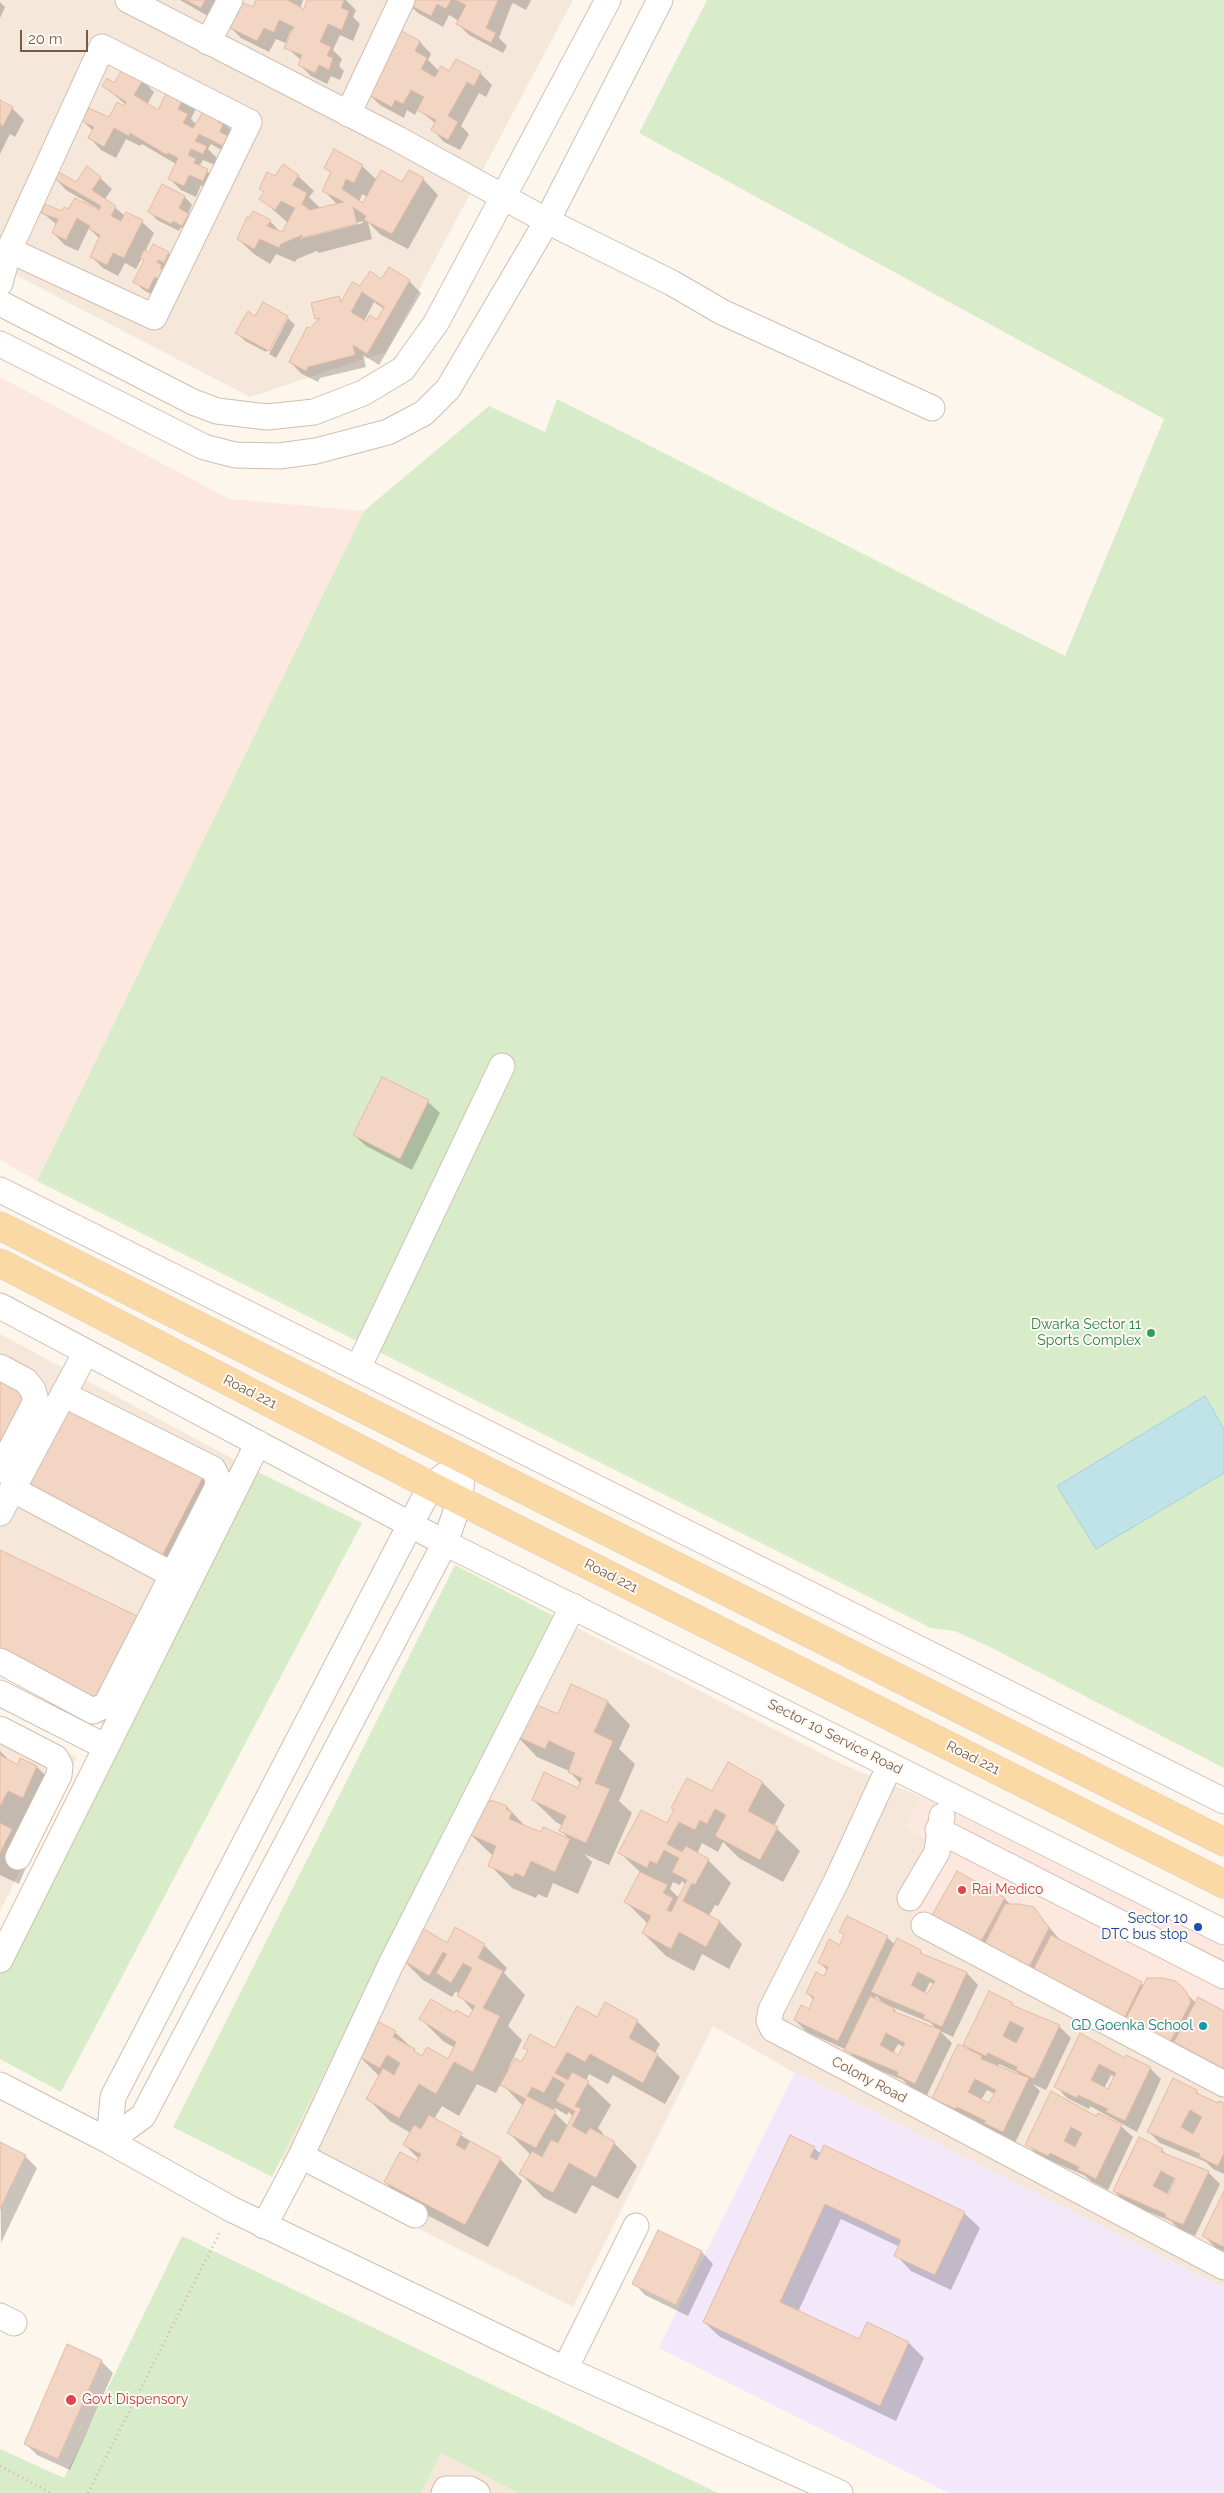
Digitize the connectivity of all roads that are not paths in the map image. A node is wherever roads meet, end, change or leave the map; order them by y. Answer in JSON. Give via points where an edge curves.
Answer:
{"nodes":[{"id":1,"x":128,"y":0,"type":"edge"},
{"id":2,"x":230,"y":0,"type":"edge"},
{"id":3,"x":660,"y":0,"type":"edge"},
{"id":4,"x":393,"y":3,"type":"edge"},
{"id":5,"x":600,"y":3,"type":"edge"},
{"id":6,"x":208,"y":42,"type":"junction"},
{"id":7,"x":348,"y":114,"type":"junction"},
{"id":8,"x":503,"y":196,"type":"junction"},
{"id":9,"x":547,"y":221,"type":"junction"},
{"id":10,"x":9,"y":250,"type":"junction"},
{"id":11,"x":0,"y":283,"type":"edge"},
{"id":12,"x":0,"y":303,"type":"edge"},
{"id":13,"x":0,"y":344,"type":"edge"},
{"id":14,"x":932,"y":408,"type":"dead end"},
{"id":15,"x":502,"y":1066,"type":"dead end"},
{"id":16,"x":0,"y":1190,"type":"edge"},
{"id":17,"x":0,"y":1226,"type":"edge"},
{"id":18,"x":0,"y":1263,"type":"edge"},
{"id":19,"x":0,"y":1306,"type":"edge"},
{"id":20,"x":86,"y":1352,"type":"junction"},
{"id":21,"x":0,"y":1367,"type":"edge"},
{"id":22,"x":358,"y":1368,"type":"junction"},
{"id":23,"x":63,"y":1394,"type":"junction"},
{"id":24,"x":258,"y":1443,"type":"junction"},
{"id":25,"x":463,"y":1460,"type":"junction"},
{"id":26,"x":6,"y":1479,"type":"edge"},
{"id":27,"x":431,"y":1486,"type":"junction"},
{"id":28,"x":460,"y":1500,"type":"junction"},
{"id":29,"x":0,"y":1513,"type":"edge"},
{"id":30,"x":410,"y":1525,"type":"junction"},
{"id":31,"x":445,"y":1543,"type":"junction"},
{"id":32,"x":173,"y":1575,"type":"junction"},
{"id":33,"x":573,"y":1606,"type":"junction"},
{"id":34,"x":0,"y":1661,"type":"edge"},
{"id":35,"x":0,"y":1693,"type":"edge"},
{"id":36,"x":0,"y":1729,"type":"edge"},
{"id":37,"x":106,"y":1747,"type":"junction"},
{"id":38,"x":890,"y":1765,"type":"junction"},
{"id":39,"x":948,"y":1794,"type":"junction"},
{"id":40,"x":1224,"y":1801,"type":"edge"},
{"id":41,"x":938,"y":1830,"type":"junction"},
{"id":42,"x":1224,"y":1842,"type":"edge"},
{"id":43,"x":18,"y":1857,"type":"dead end"},
{"id":44,"x":1224,"y":1884,"type":"edge"},
{"id":45,"x":910,"y":1898,"type":"dead end"},
{"id":46,"x":924,"y":1925,"type":"dead end"},
{"id":47,"x":1224,"y":1932,"type":"edge"},
{"id":48,"x":0,"y":1960,"type":"edge"},
{"id":49,"x":1224,"y":1976,"type":"edge"},
{"id":50,"x":1224,"y":2084,"type":"edge"},
{"id":51,"x":0,"y":2085,"type":"edge"},
{"id":52,"x":109,"y":2141,"type":"junction"},
{"id":53,"x":301,"y":2156,"type":"junction"},
{"id":54,"x":415,"y":2215,"type":"dead end"},
{"id":55,"x":264,"y":2226,"type":"junction"},
{"id":56,"x":636,"y":2226,"type":"dead end"},
{"id":57,"x":1224,"y":2267,"type":"edge"},
{"id":58,"x":565,"y":2369,"type":"junction"},
{"id":59,"x":444,"y":2493,"type":"edge"},
{"id":60,"x":478,"y":2493,"type":"edge"},
{"id":61,"x":840,"y":2493,"type":"edge"}],
"edges":[{"from":1,"to":6,"type":"street"},
{"from":2,"to":6,"type":"street"},
{"from":3,"to":9,"type":"street"},
{"from":4,"to":7,"type":"street"},
{"from":5,"to":8,"type":"street"},
{"from":6,"to":7,"type":"street"},
{"from":7,"to":8,"type":"street"},
{"from":8,"to":9,"type":"street"},
{"from":8,"to":12,"type":"street","via":[[436,323],[403,368],[363,393],[314,412],[267,417],[217,411],[193,402]]},
{"from":9,"to":13,"type":"street","via":[[448,389],[424,413],[388,432],[316,451],[279,456],[235,455],[204,447]]},
{"from":9,"to":14,"type":"street","via":[[672,283],[722,312]]},
{"from":10,"to":10,"type":"street","via":[[154,317],[250,122],[102,47]]},
{"from":10,"to":11,"type":"street"},
{"from":15,"to":22,"type":"street"},
{"from":16,"to":22,"type":"street"},
{"from":17,"to":25,"type":"main road"},
{"from":18,"to":27,"type":"main road","name":"Road 221"},
{"from":19,"to":20,"type":"street","name":"Sector 10 Service Road"},
{"from":20,"to":23,"type":"street"},
{"from":20,"to":24,"type":"street","name":"Sector 10 Service Road"},
{"from":21,"to":26,"type":"street","via":[[26,1380],[36,1401]]},
{"from":22,"to":40,"type":"street"},
{"from":23,"to":26,"type":"street"},
{"from":23,"to":32,"type":"street","via":[[213,1469],[218,1479],[217,1488]]},
{"from":24,"to":30,"type":"street","name":"Sector 10 Service Road"},
{"from":24,"to":37,"type":"street"},
{"from":25,"to":27,"type":"street"},
{"from":25,"to":28,"type":"street"},
{"from":25,"to":42,"type":"main road"},
{"from":26,"to":29,"type":"street"},
{"from":26,"to":32,"type":"street"},
{"from":27,"to":28,"type":"main road","name":"Road 221"},
{"from":27,"to":30,"type":"street"},
{"from":28,"to":31,"type":"street"},
{"from":28,"to":44,"type":"main road","name":"Road 221"},
{"from":30,"to":31,"type":"street","name":"Sector 10 Service Road"},
{"from":30,"to":52,"type":"street","via":[[113,2097]]},
{"from":31,"to":33,"type":"street","name":"Sector 10 Service Road"},
{"from":31,"to":52,"type":"street","via":[[143,2116]]},
{"from":32,"to":34,"type":"street","via":[[106,1705],[100,1710],[93,1711]]},
{"from":33,"to":38,"type":"street","name":"Sector 10 Service Road"},
{"from":33,"to":53,"type":"street","via":[[390,1966]]},
{"from":35,"to":37,"type":"street"},
{"from":36,"to":43,"type":"street","via":[[56,1758],[60,1766],[59,1775]]},
{"from":37,"to":48,"type":"street"},
{"from":38,"to":39,"type":"street","name":"Sector 10 Service Road"},
{"from":38,"to":57,"type":"street","name":"Colony Road","via":[[836,1882],[771,2010],[769,2022],[773,2028]]},
{"from":39,"to":41,"type":"street"},
{"from":39,"to":47,"type":"street","name":"Sector 10 Service Road"},
{"from":41,"to":45,"type":"street","via":[[937,1852]]},
{"from":41,"to":49,"type":"street"},
{"from":46,"to":50,"type":"street"},
{"from":51,"to":52,"type":"street"},
{"from":52,"to":55,"type":"street"},
{"from":53,"to":54,"type":"street"},
{"from":53,"to":55,"type":"street"},
{"from":55,"to":58,"type":"street"},
{"from":56,"to":58,"type":"street"},
{"from":58,"to":61,"type":"street"},
{"from":59,"to":60,"type":"street","via":[[446,2489]]}]}
